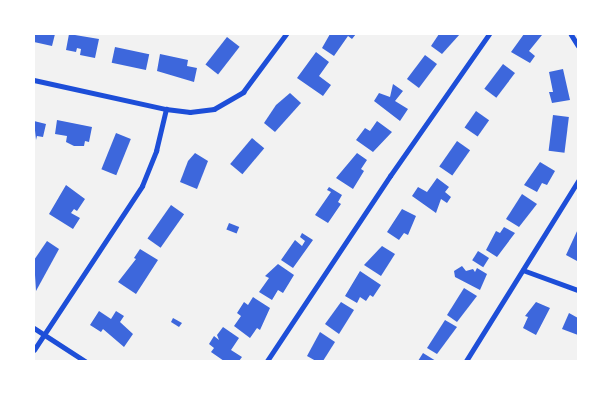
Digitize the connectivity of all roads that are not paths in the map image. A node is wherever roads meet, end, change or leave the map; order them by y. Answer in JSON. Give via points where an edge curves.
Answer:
{"nodes":[{"id":1,"x":286,"y":34,"type":"edge"},
{"id":2,"x":489,"y":34,"type":"edge"},
{"id":3,"x":571,"y":34,"type":"edge"},
{"id":4,"x":578,"y":45,"type":"edge"},
{"id":5,"x":34,"y":80,"type":"edge"},
{"id":6,"x":166,"y":109,"type":"junction"},
{"id":7,"x":578,"y":181,"type":"edge"},
{"id":8,"x":523,"y":270,"type":"junction"},
{"id":9,"x":578,"y":290,"type":"edge"},
{"id":10,"x":34,"y":328,"type":"edge"},
{"id":11,"x":44,"y":335,"type":"junction"},
{"id":12,"x":34,"y":350,"type":"edge"},
{"id":13,"x":84,"y":361,"type":"edge"},
{"id":14,"x":268,"y":361,"type":"edge"},
{"id":15,"x":466,"y":361,"type":"edge"}],
"edges":[{"from":1,"to":6,"type":"street","via":[[234,100],[202,112]]},
{"from":2,"to":14,"type":"street","via":[[390,176]]},
{"from":3,"to":4,"type":"street"},
{"from":5,"to":6,"type":"street"},
{"from":6,"to":11,"type":"street","via":[[156,151],[142,186]]},
{"from":7,"to":8,"type":"street"},
{"from":8,"to":9,"type":"street"},
{"from":8,"to":15,"type":"street"},
{"from":10,"to":11,"type":"street"},
{"from":11,"to":12,"type":"street"},
{"from":11,"to":13,"type":"street"}]}
